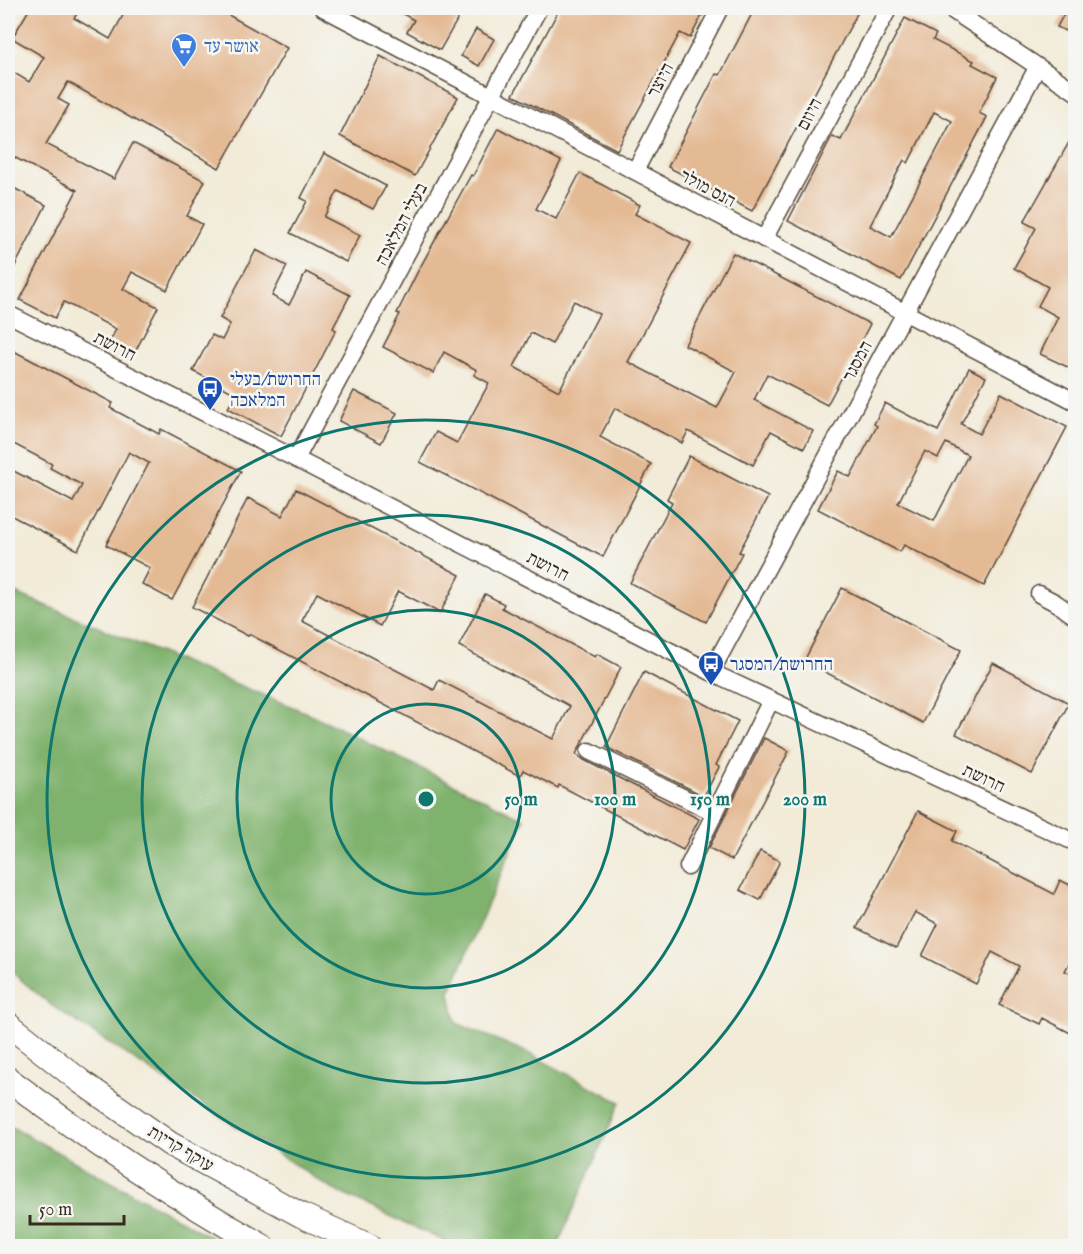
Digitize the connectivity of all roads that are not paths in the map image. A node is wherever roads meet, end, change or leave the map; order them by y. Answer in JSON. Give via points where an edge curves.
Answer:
{"nodes":[{"id":1,"x":323,"y":8,"type":"edge"},
{"id":2,"x":539,"y":8,"type":"edge"},
{"id":3,"x":720,"y":8,"type":"edge"},
{"id":4,"x":889,"y":8,"type":"edge"},
{"id":5,"x":948,"y":8,"type":"edge"},
{"id":6,"x":1037,"y":68,"type":"junction"},
{"id":7,"x":1076,"y":92,"type":"edge"},
{"id":8,"x":492,"y":97,"type":"junction"},
{"id":9,"x":634,"y":171,"type":"junction"},
{"id":10,"x":764,"y":239,"type":"junction"},
{"id":11,"x":905,"y":313,"type":"junction"},
{"id":12,"x":8,"y":314,"type":"edge"},
{"id":13,"x":1076,"y":402,"type":"edge"},
{"id":14,"x":297,"y":459,"type":"junction"},
{"id":15,"x":1039,"y":594,"type":"dead end"},
{"id":16,"x":1076,"y":617,"type":"edge"},
{"id":17,"x":711,"y":672,"type":"junction"},
{"id":18,"x":771,"y":700,"type":"junction"},
{"id":19,"x":590,"y":751,"type":"dead end"},
{"id":20,"x":715,"y":813,"type":"junction"},
{"id":21,"x":1076,"y":843,"type":"edge"},
{"id":22,"x":688,"y":867,"type":"dead end"},
{"id":23,"x":8,"y":1007,"type":"edge"},
{"id":24,"x":8,"y":1024,"type":"edge"},
{"id":25,"x":8,"y":1079,"type":"edge"},
{"id":26,"x":80,"y":1081,"type":"junction"},
{"id":27,"x":18,"y":1089,"type":"edge"},
{"id":28,"x":262,"y":1246,"type":"edge"},
{"id":29,"x":369,"y":1246,"type":"edge"}],
"edges":[{"from":1,"to":8,"type":"street","name":"הנס מולר"},
{"from":2,"to":8,"type":"street","name":"בעלי המלאכה"},
{"from":3,"to":9,"type":"street","name":"היוצר"},
{"from":4,"to":10,"type":"street","name":"היוזם"},
{"from":5,"to":6,"type":"street"},
{"from":6,"to":7,"type":"street"},
{"from":6,"to":11,"type":"street","name":"המסגר"},
{"from":8,"to":9,"type":"street","name":"הנס מולר"},
{"from":8,"to":14,"type":"street","name":"בעלי המלאכה"},
{"from":9,"to":10,"type":"street","name":"הנס מולר"},
{"from":10,"to":11,"type":"street","name":"הנס מולר"},
{"from":11,"to":13,"type":"street","name":"הנס מולר"},
{"from":11,"to":17,"type":"street","name":"המסגר"},
{"from":12,"to":14,"type":"street","name":"חרושת"},
{"from":14,"to":17,"type":"street","name":"חרושת"},
{"from":15,"to":16,"type":"street"},
{"from":17,"to":18,"type":"street","name":"חרושת"},
{"from":18,"to":20,"type":"street"},
{"from":18,"to":21,"type":"street","name":"חרושת"},
{"from":19,"to":20,"type":"street"},
{"from":20,"to":22,"type":"street"},
{"from":23,"to":26,"type":"highway"},
{"from":24,"to":26,"type":"highway","name":"עוקף קריות"},
{"from":25,"to":27,"type":"highway"},
{"from":26,"to":29,"type":"highway","name":"עוקף קריות","via":[[170,1144],[301,1215]]},
{"from":27,"to":28,"type":"highway","via":[[134,1168]]}]}
